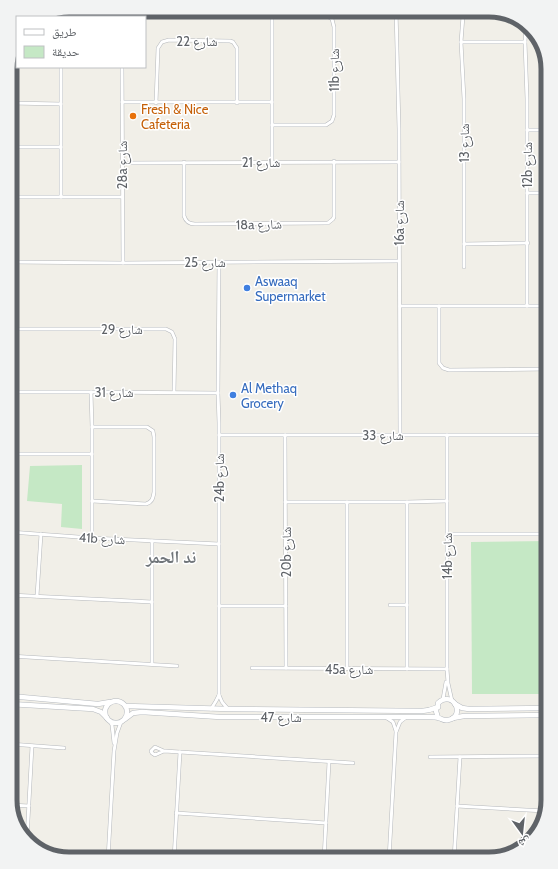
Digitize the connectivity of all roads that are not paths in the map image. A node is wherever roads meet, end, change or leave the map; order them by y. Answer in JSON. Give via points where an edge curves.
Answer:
{"nodes":[{"id":1,"x":272,"y":17,"type":"edge"},
{"id":2,"x":329,"y":17,"type":"edge"},
{"id":3,"x":396,"y":17,"type":"edge"},
{"id":4,"x":463,"y":17,"type":"edge"},
{"id":5,"x":526,"y":32,"type":"edge"},
{"id":6,"x":462,"y":42,"type":"junction"},
{"id":7,"x":525,"y":42,"type":"junction"},
{"id":8,"x":61,"y":68,"type":"edge"},
{"id":9,"x":122,"y":68,"type":"edge"},
{"id":10,"x":122,"y":102,"type":"junction"},
{"id":11,"x":156,"y":102,"type":"junction"},
{"id":12,"x":237,"y":102,"type":"junction"},
{"id":13,"x":272,"y":102,"type":"junction"},
{"id":14,"x":17,"y":104,"type":"edge"},
{"id":15,"x":61,"y":104,"type":"junction"},
{"id":16,"x":272,"y":125,"type":"junction"},
{"id":17,"x":527,"y":130,"type":"junction"},
{"id":18,"x":541,"y":130,"type":"edge"},
{"id":19,"x":17,"y":147,"type":"edge"},
{"id":20,"x":61,"y":147,"type":"junction"},
{"id":21,"x":334,"y":161,"type":"junction"},
{"id":22,"x":122,"y":162,"type":"junction"},
{"id":23,"x":184,"y":162,"type":"junction"},
{"id":24,"x":272,"y":162,"type":"junction"},
{"id":25,"x":399,"y":162,"type":"junction"},
{"id":26,"x":527,"y":193,"type":"junction"},
{"id":27,"x":541,"y":193,"type":"edge"},
{"id":28,"x":17,"y":197,"type":"edge"},
{"id":29,"x":61,"y":197,"type":"junction"},
{"id":30,"x":122,"y":197,"type":"junction"},
{"id":31,"x":528,"y":243,"type":"junction"},
{"id":32,"x":464,"y":244,"type":"junction"},
{"id":33,"x":399,"y":261,"type":"junction"},
{"id":34,"x":17,"y":262,"type":"edge"},
{"id":35,"x":219,"y":262,"type":"junction"},
{"id":36,"x":123,"y":263,"type":"junction"},
{"id":37,"x":464,"y":267,"type":"dead end"},
{"id":38,"x":400,"y":306,"type":"junction"},
{"id":39,"x":439,"y":306,"type":"junction"},
{"id":40,"x":527,"y":306,"type":"junction"},
{"id":41,"x":541,"y":306,"type":"edge"},
{"id":42,"x":17,"y":329,"type":"edge"},
{"id":43,"x":541,"y":369,"type":"edge"},
{"id":44,"x":17,"y":392,"type":"edge"},
{"id":45,"x":91,"y":392,"type":"junction"},
{"id":46,"x":174,"y":392,"type":"junction"},
{"id":47,"x":218,"y":392,"type":"junction"},
{"id":48,"x":92,"y":427,"type":"junction"},
{"id":49,"x":219,"y":435,"type":"junction"},
{"id":50,"x":285,"y":435,"type":"junction"},
{"id":51,"x":400,"y":435,"type":"junction"},
{"id":52,"x":447,"y":435,"type":"junction"},
{"id":53,"x":541,"y":435,"type":"edge"},
{"id":54,"x":17,"y":454,"type":"edge"},
{"id":55,"x":92,"y":454,"type":"junction"},
{"id":56,"x":92,"y":501,"type":"junction"},
{"id":57,"x":447,"y":501,"type":"junction"},
{"id":58,"x":286,"y":502,"type":"junction"},
{"id":59,"x":347,"y":502,"type":"junction"},
{"id":60,"x":407,"y":502,"type":"junction"},
{"id":61,"x":17,"y":532,"type":"edge"},
{"id":62,"x":41,"y":534,"type":"junction"},
{"id":63,"x":447,"y":534,"type":"junction"},
{"id":64,"x":541,"y":534,"type":"edge"},
{"id":65,"x":92,"y":538,"type":"junction"},
{"id":66,"x":152,"y":541,"type":"junction"},
{"id":67,"x":219,"y":544,"type":"junction"},
{"id":68,"x":17,"y":595,"type":"edge"},
{"id":69,"x":37,"y":596,"type":"junction"},
{"id":70,"x":152,"y":602,"type":"junction"},
{"id":71,"x":390,"y":605,"type":"dead end"},
{"id":72,"x":407,"y":605,"type":"junction"},
{"id":73,"x":219,"y":606,"type":"junction"},
{"id":74,"x":286,"y":606,"type":"junction"},
{"id":75,"x":17,"y":656,"type":"edge"},
{"id":76,"x":152,"y":664,"type":"junction"},
{"id":77,"x":178,"y":666,"type":"dead end"},
{"id":78,"x":252,"y":668,"type":"dead end"},
{"id":79,"x":286,"y":668,"type":"junction"},
{"id":80,"x":347,"y":668,"type":"junction"},
{"id":81,"x":406,"y":669,"type":"junction"},
{"id":82,"x":447,"y":669,"type":"junction"},
{"id":83,"x":447,"y":678,"type":"junction"},
{"id":84,"x":219,"y":695,"type":"junction"},
{"id":85,"x":17,"y":697,"type":"edge"},
{"id":86,"x":443,"y":700,"type":"junction"},
{"id":87,"x":110,"y":702,"type":"junction"},
{"id":88,"x":454,"y":702,"type":"junction"},
{"id":89,"x":17,"y":704,"type":"edge"},
{"id":90,"x":126,"y":706,"type":"junction"},
{"id":91,"x":438,"y":707,"type":"junction"},
{"id":92,"x":541,"y":708,"type":"edge"},
{"id":93,"x":211,"y":709,"type":"junction"},
{"id":94,"x":229,"y":709,"type":"junction"},
{"id":95,"x":541,"y":716,"type":"edge"},
{"id":96,"x":385,"y":717,"type":"junction"},
{"id":97,"x":407,"y":717,"type":"junction"},
{"id":98,"x":438,"y":718,"type":"junction"},
{"id":99,"x":453,"y":718,"type":"junction"},
{"id":100,"x":108,"y":719,"type":"junction"},
{"id":101,"x":125,"y":719,"type":"junction"},
{"id":102,"x":121,"y":722,"type":"junction"},
{"id":103,"x":396,"y":732,"type":"junction"},
{"id":104,"x":17,"y":745,"type":"edge"},
{"id":105,"x":32,"y":746,"type":"junction"},
{"id":106,"x":64,"y":748,"type":"dead end"},
{"id":107,"x":114,"y":751,"type":"junction"},
{"id":108,"x":164,"y":752,"type":"dead end"},
{"id":109,"x":180,"y":752,"type":"junction"},
{"id":110,"x":541,"y":756,"type":"edge"},
{"id":111,"x":430,"y":757,"type":"dead end"},
{"id":112,"x":460,"y":757,"type":"junction"},
{"id":113,"x":329,"y":762,"type":"junction"},
{"id":114,"x":353,"y":763,"type":"dead end"},
{"id":115,"x":17,"y":805,"type":"edge"},
{"id":116,"x":29,"y":806,"type":"junction"},
{"id":117,"x":457,"y":806,"type":"junction"},
{"id":118,"x":540,"y":810,"type":"edge"},
{"id":119,"x":176,"y":813,"type":"junction"},
{"id":120,"x":326,"y":823,"type":"junction"},
{"id":121,"x":28,"y":830,"type":"edge"},
{"id":122,"x":108,"y":852,"type":"edge"},
{"id":123,"x":174,"y":852,"type":"edge"},
{"id":124,"x":324,"y":852,"type":"edge"},
{"id":125,"x":389,"y":852,"type":"edge"},
{"id":126,"x":454,"y":852,"type":"edge"}],
"edges":[{"from":1,"to":13,"type":"street"},
{"from":2,"to":16,"type":"street","name":"11b شارع","via":[[334,27],[332,121],[326,125]]},
{"from":3,"to":25,"type":"street","name":"16a شارع"},
{"from":4,"to":6,"type":"street","name":"شارع 13"},
{"from":5,"to":7,"type":"street","name":"12b شارع"},
{"from":6,"to":7,"type":"street"},
{"from":6,"to":32,"type":"street","name":"شارع 13"},
{"from":7,"to":17,"type":"street","name":"12b شارع"},
{"from":8,"to":15,"type":"street"},
{"from":9,"to":10,"type":"street","name":"28a شارع"},
{"from":10,"to":11,"type":"street"},
{"from":10,"to":22,"type":"street","name":"28a شارع"},
{"from":11,"to":12,"type":"street"},
{"from":11,"to":12,"type":"street","name":"شارع 22","via":[[158,48],[162,42],[169,40],[233,42],[237,48]]},
{"from":12,"to":13,"type":"street"},
{"from":13,"to":16,"type":"street"},
{"from":14,"to":15,"type":"street"},
{"from":15,"to":20,"type":"street"},
{"from":16,"to":24,"type":"street"},
{"from":17,"to":18,"type":"street"},
{"from":17,"to":26,"type":"street","name":"12b شارع"},
{"from":19,"to":20,"type":"street"},
{"from":20,"to":29,"type":"street"},
{"from":21,"to":23,"type":"street","name":"18a شارع","via":[[334,217],[331,222],[195,224],[189,223],[184,216]]},
{"from":21,"to":24,"type":"street","name":"شارع 21"},
{"from":21,"to":25,"type":"street","name":"شارع 21"},
{"from":22,"to":23,"type":"street","name":"شارع 21"},
{"from":22,"to":30,"type":"street","name":"28a شارع"},
{"from":23,"to":24,"type":"street","name":"شارع 21"},
{"from":25,"to":33,"type":"street","name":"16a شارع"},
{"from":26,"to":27,"type":"street"},
{"from":26,"to":31,"type":"street","name":"12b شارع"},
{"from":28,"to":29,"type":"street"},
{"from":29,"to":30,"type":"street"},
{"from":30,"to":36,"type":"street","name":"28a شارع"},
{"from":31,"to":32,"type":"street"},
{"from":31,"to":40,"type":"street","name":"12b شارع"},
{"from":32,"to":37,"type":"street","name":"شارع 13"},
{"from":33,"to":35,"type":"street","name":"شارع 25"},
{"from":33,"to":38,"type":"street","name":"16a شارع"},
{"from":34,"to":36,"type":"street","name":"شارع 25"},
{"from":35,"to":36,"type":"street","name":"شارع 25"},
{"from":35,"to":47,"type":"street","name":"24b شارع"},
{"from":38,"to":39,"type":"street"},
{"from":38,"to":51,"type":"street","name":"16a شارع"},
{"from":39,"to":40,"type":"street"},
{"from":39,"to":43,"type":"street","via":[[439,360],[443,368]]},
{"from":40,"to":41,"type":"street"},
{"from":42,"to":46,"type":"street","name":"شارع 29","via":[[166,329],[172,332],[175,339]]},
{"from":44,"to":45,"type":"street","name":"شارع 31"},
{"from":45,"to":46,"type":"street","name":"شارع 31"},
{"from":45,"to":48,"type":"street"},
{"from":46,"to":47,"type":"street","name":"شارع 31"},
{"from":47,"to":49,"type":"street","name":"24b شارع"},
{"from":48,"to":55,"type":"street"},
{"from":48,"to":56,"type":"street","via":[[147,427],[153,431],[154,492],[150,503],[146,504]]},
{"from":49,"to":50,"type":"street","name":"شارع 33"},
{"from":49,"to":67,"type":"street","name":"24b شارع"},
{"from":50,"to":51,"type":"street","name":"شارع 33"},
{"from":50,"to":58,"type":"street","name":"20b شارع"},
{"from":51,"to":52,"type":"street","name":"شارع 33"},
{"from":52,"to":53,"type":"street","name":"شارع 33"},
{"from":52,"to":57,"type":"street","name":"14b شارع"},
{"from":54,"to":55,"type":"street"},
{"from":55,"to":56,"type":"street"},
{"from":56,"to":65,"type":"street"},
{"from":57,"to":60,"type":"street"},
{"from":57,"to":63,"type":"street","name":"14b شارع"},
{"from":58,"to":59,"type":"street"},
{"from":58,"to":74,"type":"street","name":"20b شارع"},
{"from":59,"to":60,"type":"street"},
{"from":59,"to":80,"type":"street"},
{"from":60,"to":72,"type":"street"},
{"from":61,"to":62,"type":"street","name":"41b شارع"},
{"from":62,"to":65,"type":"street","name":"41b شارع"},
{"from":62,"to":69,"type":"street"},
{"from":63,"to":64,"type":"street"},
{"from":63,"to":82,"type":"street","name":"14b شارع"},
{"from":65,"to":66,"type":"street","name":"41b شارع"},
{"from":66,"to":67,"type":"street","name":"41b شارع"},
{"from":66,"to":70,"type":"street"},
{"from":67,"to":73,"type":"street","name":"24b شارع"},
{"from":68,"to":69,"type":"street"},
{"from":69,"to":70,"type":"street"},
{"from":70,"to":76,"type":"street"},
{"from":71,"to":72,"type":"street"},
{"from":72,"to":81,"type":"street"},
{"from":73,"to":74,"type":"street"},
{"from":73,"to":84,"type":"street","name":"24b شارع"},
{"from":74,"to":79,"type":"street","name":"20b شارع"},
{"from":75,"to":76,"type":"street"},
{"from":76,"to":77,"type":"street"},
{"from":78,"to":79,"type":"street","name":"45a شارع"},
{"from":79,"to":80,"type":"street","name":"45a شارع"},
{"from":80,"to":81,"type":"street","name":"45a شارع"},
{"from":81,"to":82,"type":"street","name":"45a شارع"},
{"from":82,"to":83,"type":"street","name":"14b شارع"},
{"from":83,"to":86,"type":"street","name":"14b شارع"},
{"from":83,"to":88,"type":"street","name":"14b شارع"},
{"from":84,"to":93,"type":"street","name":"24b شارع"},
{"from":84,"to":94,"type":"street"},
{"from":85,"to":87,"type":"street","via":[[98,704]]},
{"from":86,"to":88,"type":"street"},
{"from":86,"to":91,"type":"street","via":[[438,703]]},
{"from":87,"to":90,"type":"street","via":[[120,701]]},
{"from":87,"to":100,"type":"street","via":[[105,711]]},
{"from":88,"to":92,"type":"street","via":[[462,708],[469,709]]},
{"from":88,"to":99,"type":"street","via":[[457,713]]},
{"from":89,"to":100,"type":"street","via":[[93,709]]},
{"from":90,"to":93,"type":"street","name":"شارع 47"},
{"from":90,"to":101,"type":"street"},
{"from":91,"to":94,"type":"street","name":"شارع 47","via":[[422,711]]},
{"from":91,"to":98,"type":"street"},
{"from":93,"to":94,"type":"street","name":"شارع 47"},
{"from":95,"to":99,"type":"street"},
{"from":96,"to":97,"type":"street","name":"شارع 47"},
{"from":96,"to":101,"type":"street","name":"شارع 47","via":[[220,717],[142,712],[134,713]]},
{"from":96,"to":103,"type":"street","via":[[393,722]]},
{"from":97,"to":98,"type":"street","name":"شارع 47"},
{"from":97,"to":103,"type":"street","via":[[400,722]]},
{"from":98,"to":99,"type":"street"},
{"from":100,"to":102,"type":"street"},
{"from":100,"to":107,"type":"street","via":[[112,725]]},
{"from":101,"to":102,"type":"street"},
{"from":102,"to":107,"type":"street"},
{"from":103,"to":125,"type":"street"},
{"from":104,"to":105,"type":"street"},
{"from":105,"to":106,"type":"street"},
{"from":105,"to":116,"type":"street"},
{"from":107,"to":122,"type":"street"},
{"from":108,"to":109,"type":"street"},
{"from":109,"to":113,"type":"street"},
{"from":109,"to":119,"type":"street"},
{"from":110,"to":112,"type":"street"},
{"from":111,"to":112,"type":"street"},
{"from":112,"to":117,"type":"street"},
{"from":113,"to":114,"type":"street"},
{"from":113,"to":120,"type":"street"},
{"from":115,"to":116,"type":"street"},
{"from":116,"to":121,"type":"street"},
{"from":117,"to":118,"type":"street"},
{"from":117,"to":126,"type":"street"},
{"from":119,"to":120,"type":"street"},
{"from":119,"to":123,"type":"street"},
{"from":120,"to":124,"type":"street"}]}
